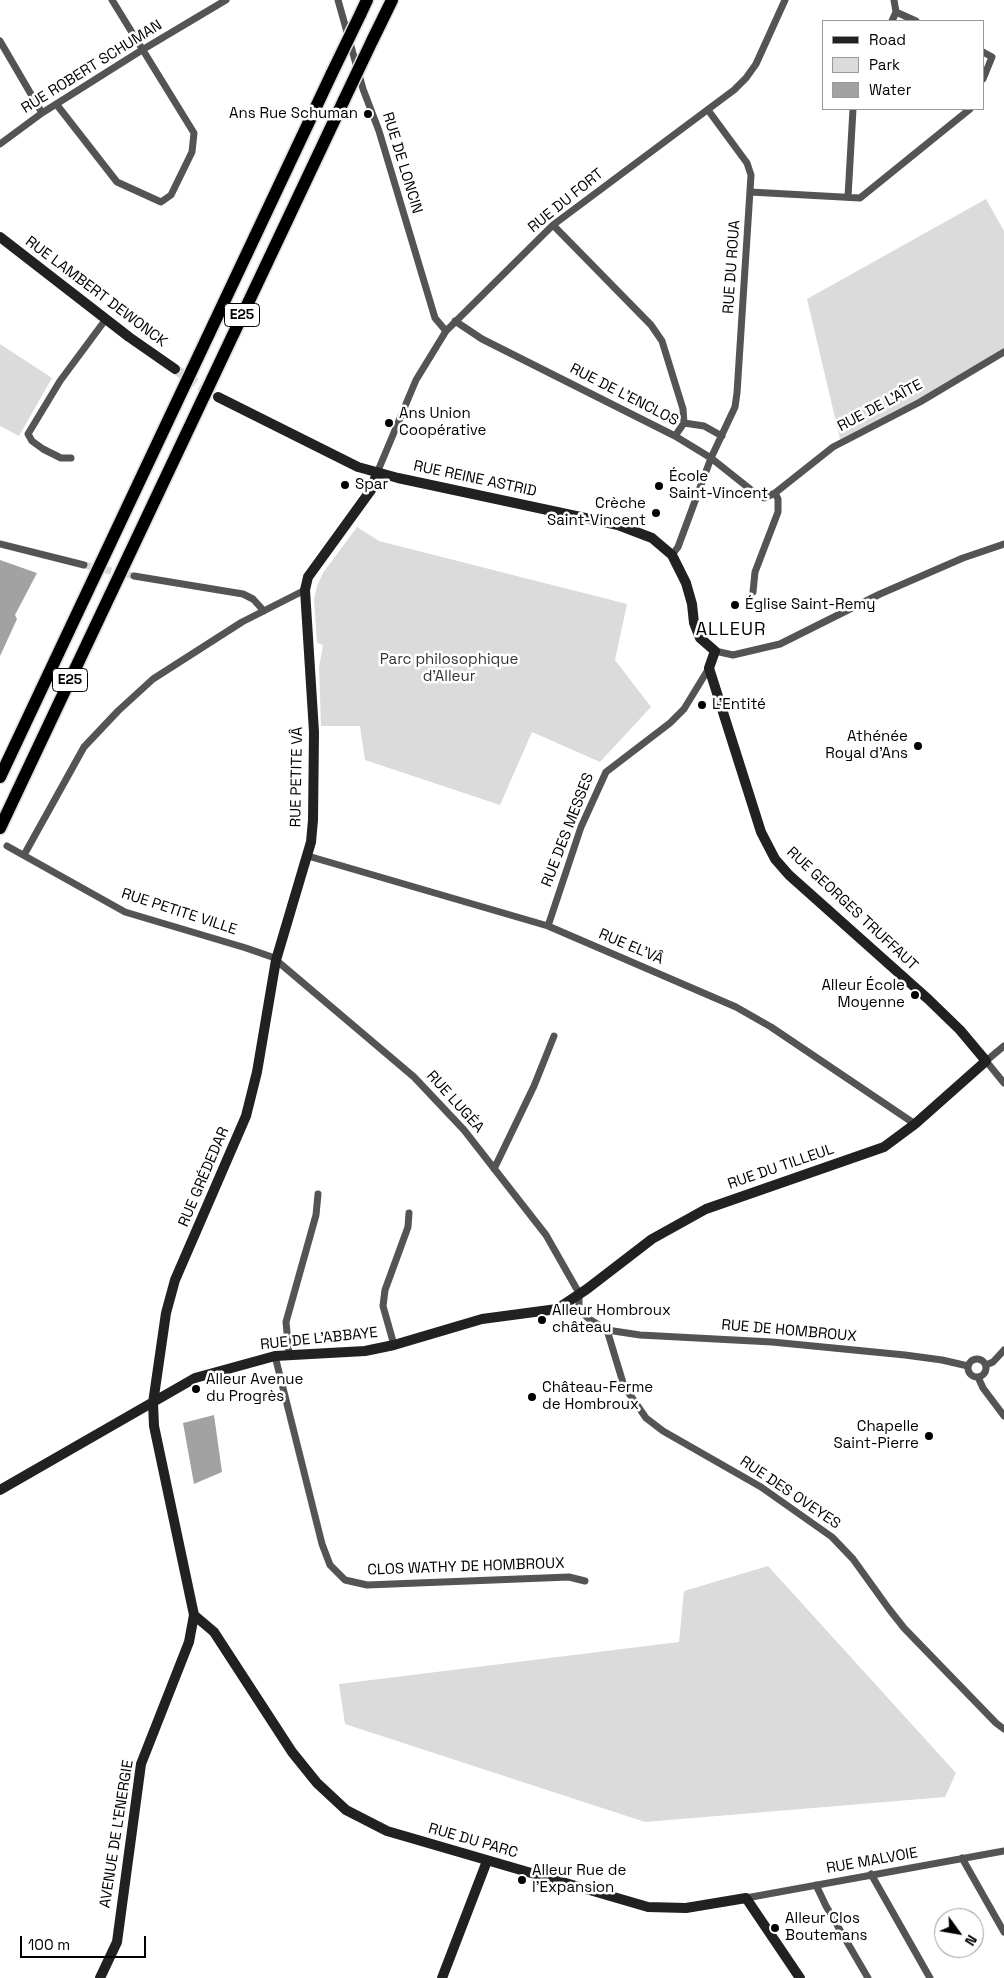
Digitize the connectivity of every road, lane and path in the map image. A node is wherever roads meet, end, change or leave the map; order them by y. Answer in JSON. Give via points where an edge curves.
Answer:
{"nodes":[{"id":1,"x":112,"y":0,"type":"edge"},
{"id":2,"x":226,"y":0,"type":"edge"},
{"id":3,"x":338,"y":0,"type":"edge"},
{"id":4,"x":367,"y":0,"type":"edge"},
{"id":5,"x":392,"y":0,"type":"edge"},
{"id":6,"x":785,"y":0,"type":"edge"},
{"id":7,"x":894,"y":0,"type":"edge"},
{"id":8,"x":896,"y":12,"type":"junction"},
{"id":9,"x":892,"y":20,"type":"edge"},
{"id":10,"x":914,"y":20,"type":"edge"},
{"id":11,"x":0,"y":41,"type":"edge"},
{"id":12,"x":142,"y":50,"type":"junction"},
{"id":13,"x":984,"y":53,"type":"edge"},
{"id":14,"x":984,"y":77,"type":"edge"},
{"id":15,"x":57,"y":105,"type":"junction"},
{"id":16,"x":708,"y":110,"type":"junction"},
{"id":17,"x":853,"y":110,"type":"edge"},
{"id":18,"x":969,"y":110,"type":"edge"},
{"id":19,"x":42,"y":114,"type":"junction"},
{"id":20,"x":0,"y":144,"type":"edge"},
{"id":21,"x":750,"y":192,"type":"junction"},
{"id":22,"x":848,"y":197,"type":"junction"},
{"id":23,"x":553,"y":225,"type":"junction"},
{"id":24,"x":0,"y":238,"type":"edge"},
{"id":25,"x":106,"y":319,"type":"junction"},
{"id":26,"x":455,"y":321,"type":"junction"},
{"id":27,"x":446,"y":331,"type":"junction"},
{"id":28,"x":1004,"y":352,"type":"edge"},
{"id":29,"x":175,"y":369,"type":"tunnel mouth"},
{"id":30,"x":218,"y":397,"type":"tunnel mouth"},
{"id":31,"x":684,"y":423,"type":"junction"},
{"id":32,"x":675,"y":436,"type":"junction"},
{"id":33,"x":722,"y":436,"type":"junction"},
{"id":34,"x":70,"y":458,"type":"dead end"},
{"id":35,"x":711,"y":458,"type":"junction"},
{"id":36,"x":377,"y":473,"type":"junction"},
{"id":37,"x":775,"y":493,"type":"junction"},
{"id":38,"x":0,"y":544,"type":"edge"},
{"id":39,"x":1004,"y":544,"type":"edge"},
{"id":40,"x":672,"y":556,"type":"junction"},
{"id":41,"x":84,"y":566,"type":"tunnel mouth"},
{"id":42,"x":134,"y":576,"type":"tunnel mouth"},
{"id":43,"x":305,"y":590,"type":"junction"},
{"id":44,"x":753,"y":592,"type":"dead end"},
{"id":45,"x":264,"y":611,"type":"junction"},
{"id":46,"x":715,"y":651,"type":"junction"},
{"id":47,"x":709,"y":668,"type":"junction"},
{"id":48,"x":0,"y":776,"type":"edge"},
{"id":49,"x":0,"y":828,"type":"edge"},
{"id":50,"x":7,"y":846,"type":"dead end"},
{"id":51,"x":24,"y":855,"type":"junction"},
{"id":52,"x":308,"y":856,"type":"junction"},
{"id":53,"x":548,"y":926,"type":"junction"},
{"id":54,"x":276,"y":960,"type":"junction"},
{"id":55,"x":554,"y":1036,"type":"dead end"},
{"id":56,"x":1004,"y":1046,"type":"edge"},
{"id":57,"x":986,"y":1061,"type":"junction"},
{"id":58,"x":1004,"y":1083,"type":"edge"},
{"id":59,"x":915,"y":1124,"type":"junction"},
{"id":60,"x":494,"y":1168,"type":"junction"},
{"id":61,"x":318,"y":1194,"type":"dead end"},
{"id":62,"x":409,"y":1214,"type":"dead end"},
{"id":63,"x":579,"y":1293,"type":"junction"},
{"id":64,"x":607,"y":1330,"type":"junction"},
{"id":65,"x":394,"y":1344,"type":"junction"},
{"id":66,"x":1004,"y":1350,"type":"edge"},
{"id":67,"x":289,"y":1354,"type":"junction"},
{"id":68,"x":275,"y":1356,"type":"junction"},
{"id":69,"x":986,"y":1365,"type":"junction"},
{"id":70,"x":968,"y":1366,"type":"junction"},
{"id":71,"x":978,"y":1377,"type":"junction"},
{"id":72,"x":153,"y":1403,"type":"junction"},
{"id":73,"x":1004,"y":1416,"type":"edge"},
{"id":74,"x":0,"y":1490,"type":"edge"},
{"id":75,"x":585,"y":1581,"type":"dead end"},
{"id":76,"x":194,"y":1615,"type":"junction"},
{"id":77,"x":1004,"y":1729,"type":"edge"},
{"id":78,"x":1004,"y":1851,"type":"edge"},
{"id":79,"x":962,"y":1858,"type":"junction"},
{"id":80,"x":487,"y":1861,"type":"junction"},
{"id":81,"x":871,"y":1874,"type":"junction"},
{"id":82,"x":816,"y":1885,"type":"junction"},
{"id":83,"x":746,"y":1898,"type":"junction"},
{"id":84,"x":1004,"y":1932,"type":"edge"},
{"id":85,"x":100,"y":1978,"type":"edge"},
{"id":86,"x":442,"y":1978,"type":"edge"},
{"id":87,"x":800,"y":1978,"type":"edge"},
{"id":88,"x":868,"y":1978,"type":"edge"},
{"id":89,"x":930,"y":1978,"type":"edge"}],
"edges":[{"from":1,"to":12,"type":"street"},
{"from":2,"to":12,"type":"street","name":"RUE ROBERT SCHUMAN"},
{"from":3,"to":27,"type":"street","name":"RUE DE LONCIN","via":[[435,318]]},
{"from":4,"to":48,"type":"highway","number":"E25","bridge":true},
{"from":5,"to":49,"type":"highway","number":"E25","bridge":true},
{"from":6,"to":16,"type":"street","name":"RUE DU FORT","via":[[756,64],[734,90]]},
{"from":7,"to":8,"type":"street"},
{"from":8,"to":9,"type":"street"},
{"from":8,"to":10,"type":"street"},
{"from":11,"to":19,"type":"street"},
{"from":12,"to":15,"type":"street","name":"RUE ROBERT SCHUMAN"},
{"from":12,"to":15,"type":"street","via":[[194,133],[192,152],[171,195],[161,202],[117,182]]},
{"from":13,"to":14,"type":"street","via":[[992,57]]},
{"from":15,"to":19,"type":"street","name":"RUE ROBERT SCHUMAN"},
{"from":16,"to":21,"type":"street","name":"RUE DU ROUA","via":[[747,163],[751,175]]},
{"from":16,"to":23,"type":"street","name":"RUE DU FORT"},
{"from":17,"to":22,"type":"street"},
{"from":18,"to":22,"type":"street","via":[[860,198]]},
{"from":19,"to":20,"type":"street","name":"RUE ROBERT SCHUMAN"},
{"from":21,"to":22,"type":"street"},
{"from":21,"to":33,"type":"street","name":"RUE DU ROUA","via":[[737,393],[735,408]]},
{"from":23,"to":26,"type":"street","name":"RUE DU FORT"},
{"from":23,"to":31,"type":"street","via":[[651,325],[662,341],[684,410]]},
{"from":24,"to":25,"type":"street","name":"RUE LAMBERT DEWONCK"},
{"from":25,"to":29,"type":"street","name":"RUE LAMBERT DEWONCK"},
{"from":25,"to":34,"type":"street","via":[[60,381],[28,434],[43,448],[61,458]]},
{"from":26,"to":27,"type":"street","name":"RUE DU FORT"},
{"from":26,"to":32,"type":"street","name":"RUE DE L'ENCLOS","via":[[482,340]]},
{"from":27,"to":36,"type":"street","name":"RUE DU FORT","via":[[416,380]]},
{"from":28,"to":37,"type":"street","name":"RUE DE L'AÎTE","via":[[920,402],[833,447]]},
{"from":30,"to":36,"type":"street","via":[[358,467]]},
{"from":31,"to":32,"type":"street"},
{"from":31,"to":33,"type":"street","via":[[704,426]]},
{"from":32,"to":35,"type":"street","name":"RUE DE L'ENCLOS"},
{"from":33,"to":35,"type":"street","name":"RUE DU ROUA"},
{"from":35,"to":37,"type":"street","name":"RUE DE L'ENCLOS","via":[[760,497],[770,497]]},
{"from":35,"to":40,"type":"street","name":"RUE DU ROUA"},
{"from":36,"to":40,"type":"street","name":"RUE REINE ASTRID","via":[[618,525],[652,538]]},
{"from":36,"to":43,"type":"street","via":[[370,490],[308,577]]},
{"from":37,"to":44,"type":"street","via":[[778,512],[755,572]]},
{"from":38,"to":41,"type":"street"},
{"from":39,"to":46,"type":"street","via":[[880,594],[780,644],[733,655]]},
{"from":40,"to":46,"type":"street","name":"RUE REINE ASTRID","via":[[686,583],[700,638]]},
{"from":42,"to":45,"type":"street","via":[[243,594]]},
{"from":43,"to":45,"type":"street"},
{"from":43,"to":52,"type":"street","name":"RUE PETITE VÂ","via":[[314,732],[313,820]]},
{"from":45,"to":51,"type":"street","via":[[153,679],[118,711],[84,747]]},
{"from":46,"to":47,"type":"street"},
{"from":47,"to":53,"type":"street","name":"RUE DES MESSES","via":[[684,709],[606,772],[581,827]]},
{"from":47,"to":57,"type":"street","name":"RUE GEORGES TRUFFAUT","via":[[761,832],[775,860],[928,999]]},
{"from":50,"to":51,"type":"street","name":"RUE PETITE VILLE"},
{"from":51,"to":54,"type":"street","name":"RUE PETITE VILLE","via":[[125,912],[272,956]]},
{"from":52,"to":53,"type":"street","name":"RUE EL'VÂ"},
{"from":52,"to":54,"type":"street","name":"RUE PETITE VÂ"},
{"from":53,"to":59,"type":"street","name":"RUE EL'VÂ","via":[[736,1006]]},
{"from":54,"to":60,"type":"street","name":"RUE LUGÉA","via":[[414,1077],[464,1130]]},
{"from":54,"to":72,"type":"street","name":"RUE GRÉDEDAR","via":[[246,1116],[175,1280],[166,1313]]},
{"from":55,"to":60,"type":"street"},
{"from":56,"to":57,"type":"street"},
{"from":57,"to":58,"type":"street"},
{"from":57,"to":59,"type":"street","name":"RUE DU TILLEUL"},
{"from":59,"to":63,"type":"street","name":"RUE DU TILLEUL","via":[[884,1148],[706,1209],[652,1239]]},
{"from":60,"to":63,"type":"street","name":"RUE LUGÉA","via":[[546,1236]]},
{"from":61,"to":67,"type":"street","via":[[316,1215],[286,1322]]},
{"from":62,"to":65,"type":"street","via":[[408,1227],[384,1290],[383,1306]]},
{"from":63,"to":64,"type":"street","name":"RUE LUGÉA","via":[[579,1310]]},
{"from":63,"to":65,"type":"street","name":"RUE DE L'ABBAYE","via":[[557,1309],[482,1319]]},
{"from":64,"to":70,"type":"street","name":"RUE DE HOMBROUX","via":[[640,1335],[772,1342],[942,1360]]},
{"from":64,"to":77,"type":"street","name":"RUE DES OVEYES","via":[[624,1386],[646,1418],[761,1487],[832,1537],[853,1559],[904,1628]]},
{"from":65,"to":67,"type":"street","name":"RUE DE L'ABBAYE","via":[[365,1351]]},
{"from":66,"to":69,"type":"street"},
{"from":67,"to":68,"type":"street","name":"RUE DE L'ABBAYE"},
{"from":68,"to":72,"type":"street","name":"RUE DE L'ABBAYE","via":[[195,1378]]},
{"from":68,"to":75,"type":"street","name":"CLOS WATHY DE HOMBROUX","via":[[322,1544],[330,1565],[345,1580],[367,1585],[569,1577]]},
{"from":69,"to":70,"type":"street","via":[[976,1359]]},
{"from":69,"to":71,"type":"street","via":[[984,1374]]},
{"from":70,"to":71,"type":"street","via":[[971,1375]]},
{"from":71,"to":73,"type":"street"},
{"from":72,"to":74,"type":"street","name":"RUE DE L'ABBAYE"},
{"from":72,"to":76,"type":"street","name":"AVENUE DE L'ENERGIE","via":[[154,1426]]},
{"from":76,"to":80,"type":"street","name":"RUE DU PARC","via":[[214,1632],[292,1752],[317,1783],[346,1810],[387,1832]]},
{"from":76,"to":85,"type":"street","name":"AVENUE DE L'ENERGIE","via":[[189,1642],[141,1764],[117,1942]]},
{"from":78,"to":79,"type":"street","name":"RUE MALVOIE"},
{"from":79,"to":81,"type":"street","name":"RUE MALVOIE"},
{"from":79,"to":84,"type":"street"},
{"from":80,"to":83,"type":"street","name":"RUE DU PARC","via":[[648,1906],[686,1908]]},
{"from":80,"to":86,"type":"street"},
{"from":81,"to":82,"type":"street","name":"RUE MALVOIE"},
{"from":81,"to":89,"type":"street"},
{"from":82,"to":83,"type":"street","name":"RUE MALVOIE"},
{"from":82,"to":88,"type":"street"},
{"from":83,"to":87,"type":"street"}]}
